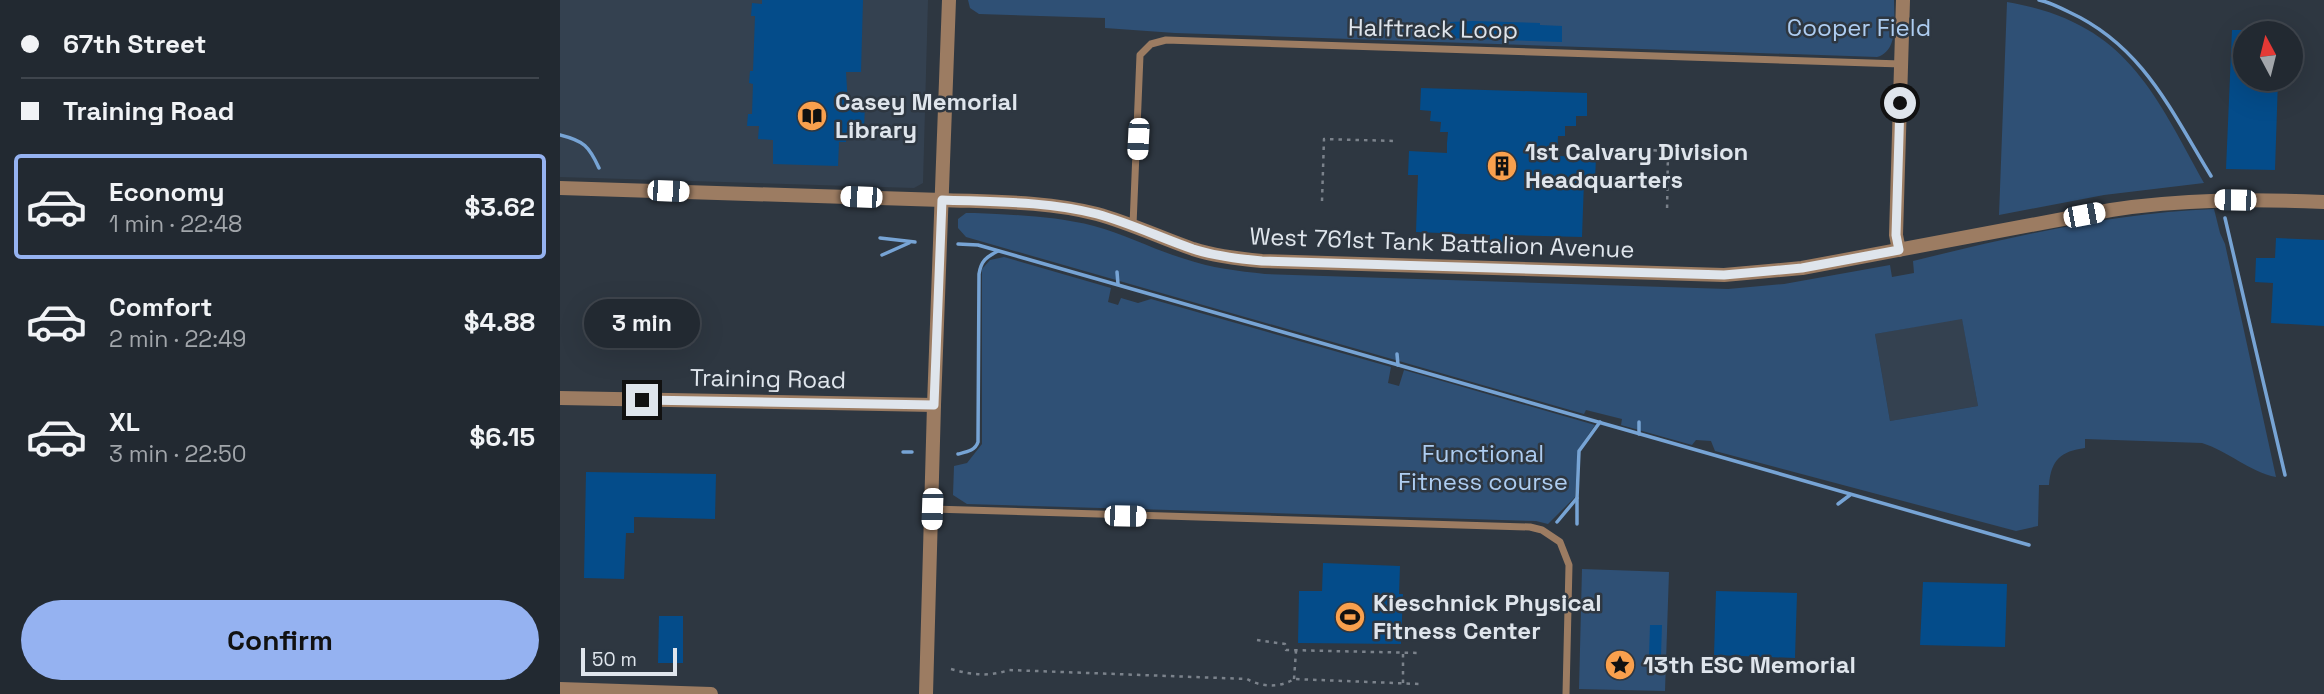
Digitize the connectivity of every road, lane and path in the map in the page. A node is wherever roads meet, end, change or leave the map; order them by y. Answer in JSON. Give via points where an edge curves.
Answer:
{"nodes":[{"id":1,"x":949,"y":0,"type":"edge"},
{"id":2,"x":1903,"y":0,"type":"edge"},
{"id":3,"x":1901,"y":64,"type":"junction"},
{"id":4,"x":1395,"y":141,"type":"dead end"},
{"id":5,"x":1611,"y":148,"type":"dead end"},
{"id":6,"x":560,"y":188,"type":"edge"},
{"id":7,"x":942,"y":200,"type":"junction"},
{"id":8,"x":1322,"y":201,"type":"dead end"},
{"id":9,"x":2324,"y":202,"type":"edge"},
{"id":10,"x":1667,"y":213,"type":"dead end"},
{"id":11,"x":1133,"y":226,"type":"junction"},
{"id":12,"x":1899,"y":250,"type":"junction"},
{"id":13,"x":560,"y":398,"type":"edge"},
{"id":14,"x":934,"y":405,"type":"junction"},
{"id":15,"x":932,"y":509,"type":"junction"},
{"id":16,"x":1257,"y":640,"type":"dead end"},
{"id":17,"x":1296,"y":650,"type":"junction"},
{"id":18,"x":1403,"y":653,"type":"junction"},
{"id":19,"x":1420,"y":653,"type":"dead end"},
{"id":20,"x":951,"y":669,"type":"dead end"},
{"id":21,"x":1294,"y":679,"type":"junction"},
{"id":22,"x":1402,"y":683,"type":"junction"},
{"id":23,"x":1419,"y":684,"type":"dead end"},
{"id":24,"x":560,"y":689,"type":"edge"},
{"id":25,"x":661,"y":693,"type":"edge"},
{"id":26,"x":711,"y":694,"type":"edge"},
{"id":27,"x":926,"y":694,"type":"edge"},
{"id":28,"x":1566,"y":694,"type":"edge"}],
"edges":[{"from":1,"to":7,"type":"street"},
{"from":2,"to":3,"type":"street"},
{"from":3,"to":11,"type":"lane","name":"Halftrack Loop","via":[[1166,40],[1151,44],[1140,55]]},
{"from":3,"to":12,"type":"street"},
{"from":4,"to":8,"type":"path","via":[[1324,139]]},
{"from":5,"to":10,"type":"path","via":[[1668,151]]},
{"from":6,"to":7,"type":"street","name":"West 761st Tank Battalion Avenue"},
{"from":7,"to":11,"type":"street","name":"West 761st Tank Battalion Avenue","via":[[1037,203]]},
{"from":7,"to":14,"type":"street"},
{"from":9,"to":12,"type":"street","name":"West 761st Tank Battalion Avenue","via":[[2160,203]]},
{"from":11,"to":12,"type":"street","name":"West 761st Tank Battalion Avenue","via":[[1196,250],[1237,259],[1383,266],[1724,275],[1802,268]]},
{"from":13,"to":14,"type":"street","name":"Training Road"},
{"from":14,"to":15,"type":"street"},
{"from":15,"to":27,"type":"street"},
{"from":15,"to":28,"type":"lane","via":[[1542,530],[1560,542],[1569,565]]},
{"from":16,"to":17,"type":"path"},
{"from":17,"to":18,"type":"path"},
{"from":17,"to":21,"type":"path"},
{"from":18,"to":19,"type":"path"},
{"from":18,"to":22,"type":"path"},
{"from":20,"to":21,"type":"path","via":[[984,676],[1009,670],[1247,679],[1257,685],[1284,685]]},
{"from":21,"to":22,"type":"path"},
{"from":22,"to":23,"type":"path"},
{"from":24,"to":25,"type":"street"},
{"from":25,"to":26,"type":"street"}]}
